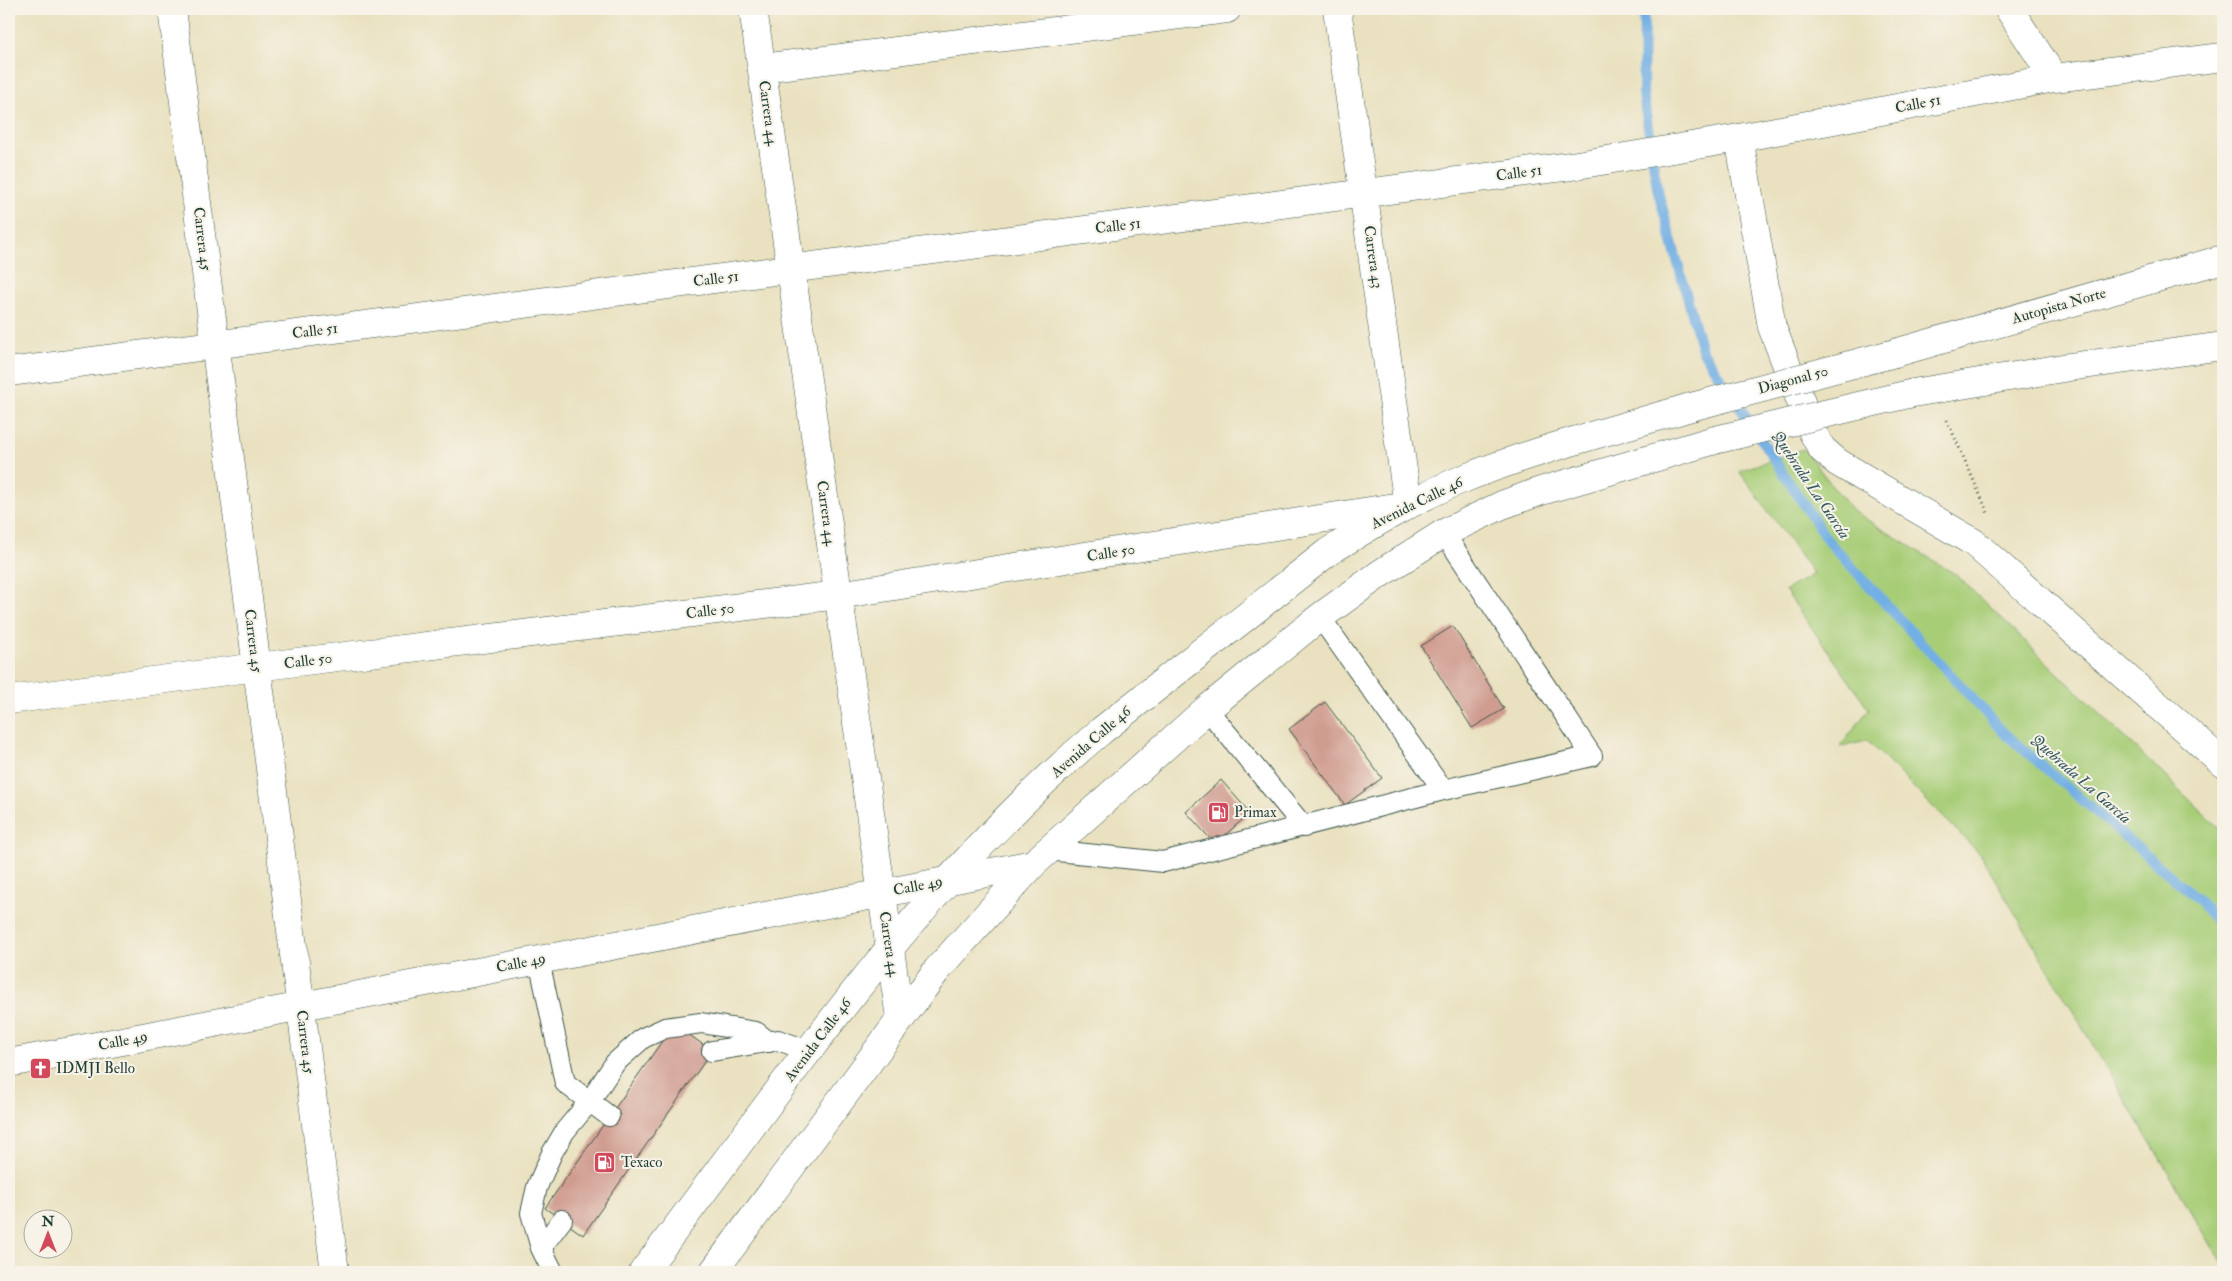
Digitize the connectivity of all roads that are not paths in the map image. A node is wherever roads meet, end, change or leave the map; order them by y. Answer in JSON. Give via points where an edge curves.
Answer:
{"nodes":[{"id":1,"x":172,"y":9,"type":"edge"},
{"id":2,"x":753,"y":9,"type":"edge"},
{"id":3,"x":1227,"y":9,"type":"edge"},
{"id":4,"x":1337,"y":9,"type":"edge"},
{"id":5,"x":2009,"y":9,"type":"edge"},
{"id":6,"x":2223,"y":58,"type":"edge"},
{"id":7,"x":762,"y":68,"type":"junction"},
{"id":8,"x":2054,"y":78,"type":"junction"},
{"id":9,"x":1739,"y":138,"type":"junction"},
{"id":10,"x":1364,"y":194,"type":"junction"},
{"id":11,"x":2223,"y":260,"type":"edge"},
{"id":12,"x":791,"y":269,"type":"junction"},
{"id":13,"x":215,"y":344,"type":"junction"},
{"id":14,"x":2223,"y":346,"type":"edge"},
{"id":15,"x":1895,"y":353,"type":"joint"},
{"id":16,"x":9,"y":372,"type":"edge"},
{"id":17,"x":1691,"y":407,"type":"joint"},
{"id":18,"x":1408,"y":505,"type":"junction"},
{"id":19,"x":1444,"y":533,"type":"junction"},
{"id":20,"x":838,"y":595,"type":"junction"},
{"id":21,"x":1320,"y":617,"type":"junction"},
{"id":22,"x":257,"y":667,"type":"junction"},
{"id":23,"x":9,"y":700,"type":"edge"},
{"id":24,"x":1207,"y":709,"type":"junction"},
{"id":25,"x":2223,"y":763,"type":"edge"},
{"id":26,"x":1443,"y":790,"type":"junction"},
{"id":27,"x":1304,"y":827,"type":"junction"},
{"id":28,"x":1040,"y":857,"type":"junction"},
{"id":29,"x":948,"y":881,"type":"junction"},
{"id":30,"x":881,"y":894,"type":"junction"},
{"id":31,"x":890,"y":950,"type":"junction"},
{"id":32,"x":539,"y":960,"type":"junction"},
{"id":33,"x":301,"y":1006,"type":"junction"},
{"id":34,"x":900,"y":1018,"type":"junction"},
{"id":35,"x":769,"y":1042,"type":"junction"},
{"id":36,"x":712,"y":1051,"type":"dead end"},
{"id":37,"x":809,"y":1051,"type":"junction"},
{"id":38,"x":9,"y":1063,"type":"edge"},
{"id":39,"x":590,"y":1101,"type":"junction"},
{"id":40,"x":609,"y":1116,"type":"dead end"},
{"id":41,"x":562,"y":1220,"type":"dead end"},
{"id":42,"x":541,"y":1248,"type":"junction"},
{"id":43,"x":335,"y":1272,"type":"edge"},
{"id":44,"x":553,"y":1272,"type":"edge"},
{"id":45,"x":643,"y":1272,"type":"edge"},
{"id":46,"x":713,"y":1272,"type":"edge"}],
"edges":[{"from":1,"to":13,"type":"street","name":"Carrera 45"},
{"from":2,"to":7,"type":"street","name":"Carrera 44"},
{"from":3,"to":7,"type":"street"},
{"from":4,"to":10,"type":"street","name":"Carrera 43"},
{"from":5,"to":8,"type":"street"},
{"from":6,"to":8,"type":"street","name":"Calle 51"},
{"from":7,"to":12,"type":"street","name":"Carrera 44"},
{"from":8,"to":9,"type":"street","name":"Calle 51"},
{"from":9,"to":10,"type":"street","name":"Calle 51","via":[[1570,166]]},
{"from":9,"to":25,"type":"street","via":[[1772,327],[1822,449],[1837,462],[1973,542]]},
{"from":10,"to":12,"type":"street","name":"Calle 51"},
{"from":10,"to":18,"type":"street","name":"Carrera 43"},
{"from":11,"to":15,"type":"street","name":"Autopista Norte"},
{"from":12,"to":13,"type":"street","name":"Calle 51"},
{"from":12,"to":20,"type":"street","name":"Carrera 44"},
{"from":13,"to":16,"type":"street","name":"Calle 51"},
{"from":13,"to":22,"type":"street","name":"Carrera 45"},
{"from":14,"to":19,"type":"street","bridge":true,"via":[[1913,393],[1715,440],[1541,491]]},
{"from":15,"to":17,"type":"street","name":"Diagonal 50","bridge":true},
{"from":17,"to":18,"type":"street","name":"Avenida Calle 46","via":[[1546,449],[1457,482]]},
{"from":18,"to":20,"type":"street","name":"Calle 50"},
{"from":18,"to":29,"type":"street","name":"Avenida Calle 46","via":[[1328,552],[1101,731],[1072,755]]},
{"from":19,"to":21,"type":"street"},
{"from":19,"to":26,"type":"lane","via":[[1592,756]]},
{"from":20,"to":22,"type":"street","name":"Calle 50"},
{"from":20,"to":30,"type":"street","name":"Carrera 44"},
{"from":21,"to":24,"type":"street"},
{"from":21,"to":26,"type":"lane"},
{"from":22,"to":23,"type":"street","name":"Calle 50"},
{"from":22,"to":33,"type":"street","name":"Carrera 45"},
{"from":24,"to":27,"type":"lane"},
{"from":24,"to":28,"type":"street"},
{"from":26,"to":27,"type":"lane"},
{"from":27,"to":28,"type":"lane","via":[[1163,862]]},
{"from":28,"to":29,"type":"street","name":"Calle 49"},
{"from":28,"to":34,"type":"street","via":[[937,970]]},
{"from":29,"to":30,"type":"street","name":"Calle 49"},
{"from":29,"to":31,"type":"street","name":"Avenida Calle 46"},
{"from":30,"to":31,"type":"street","name":"Carrera 44"},
{"from":30,"to":32,"type":"street","name":"Calle 49"},
{"from":31,"to":34,"type":"street","name":"Carrera 44"},
{"from":31,"to":37,"type":"street","name":"Avenida Calle 46"},
{"from":32,"to":33,"type":"street","name":"Calle 49"},
{"from":32,"to":39,"type":"lane","via":[[565,1083]]},
{"from":33,"to":38,"type":"street","name":"Calle 49"},
{"from":33,"to":43,"type":"street","name":"Carrera 45"},
{"from":34,"to":46,"type":"street"},
{"from":35,"to":36,"type":"lane"},
{"from":35,"to":37,"type":"lane","via":[[778,1040]]},
{"from":35,"to":39,"type":"lane","via":[[756,1032],[728,1026],[701,1023],[665,1028],[642,1038],[615,1063]]},
{"from":37,"to":45,"type":"street","name":"Avenida Calle 46"},
{"from":39,"to":40,"type":"lane"},
{"from":39,"to":42,"type":"lane","via":[[565,1131],[537,1187],[531,1213]]},
{"from":41,"to":42,"type":"lane"},
{"from":42,"to":44,"type":"lane"}]}
